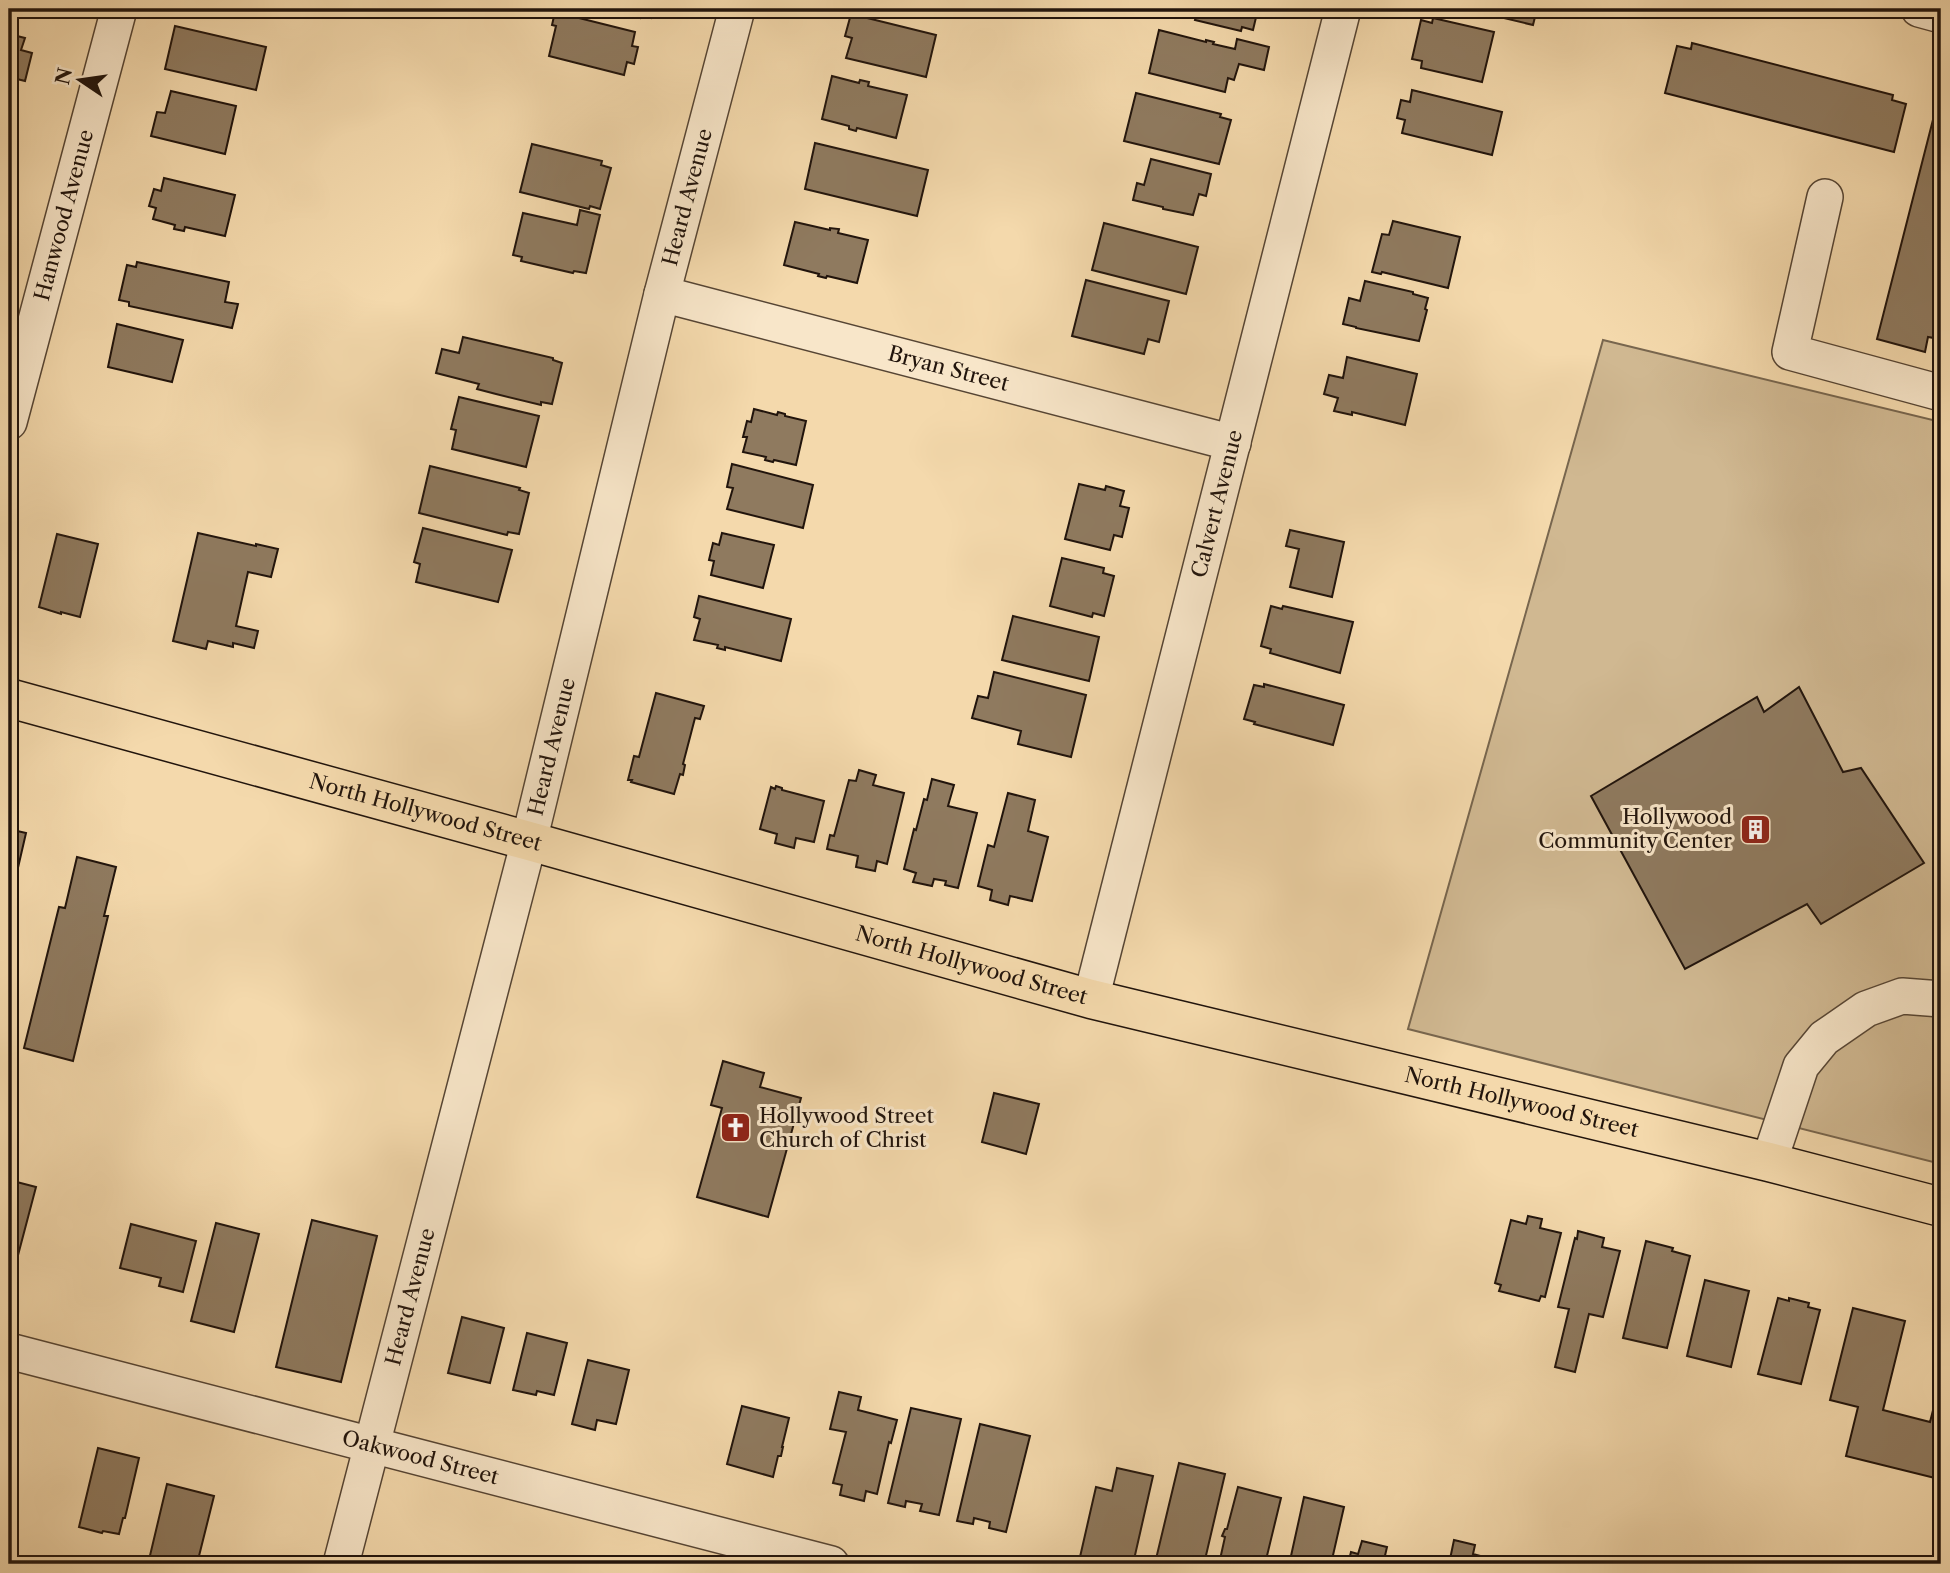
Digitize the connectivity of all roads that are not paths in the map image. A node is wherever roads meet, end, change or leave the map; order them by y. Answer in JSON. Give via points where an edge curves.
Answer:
{"nodes":[{"id":1,"x":119,"y":9,"type":"edge"},
{"id":2,"x":737,"y":9,"type":"edge"},
{"id":3,"x":1343,"y":9,"type":"edge"},
{"id":4,"x":1919,"y":9,"type":"edge"},
{"id":5,"x":1941,"y":15,"type":"edge"},
{"id":6,"x":1825,"y":197,"type":"dead end"},
{"id":7,"x":662,"y":294,"type":"junction"},
{"id":8,"x":1941,"y":393,"type":"edge"},
{"id":9,"x":9,"y":422,"type":"edge"},
{"id":10,"x":1233,"y":443,"type":"junction"},
{"id":11,"x":9,"y":698,"type":"edge"},
{"id":12,"x":529,"y":841,"type":"junction"},
{"id":13,"x":1091,"y":999,"type":"junction"},
{"id":14,"x":1941,"y":999,"type":"edge"},
{"id":15,"x":1769,"y":1162,"type":"junction"},
{"id":16,"x":1941,"y":1207,"type":"edge"},
{"id":17,"x":9,"y":1352,"type":"edge"},
{"id":18,"x":371,"y":1446,"type":"junction"},
{"id":19,"x":341,"y":1564,"type":"edge"},
{"id":20,"x":831,"y":1564,"type":"edge"}],
"edges":[{"from":1,"to":9,"type":"street","name":"Hanwood Avenue"},
{"from":2,"to":7,"type":"street","name":"Heard Avenue"},
{"from":3,"to":10,"type":"street","name":"Calvert Avenue"},
{"from":4,"to":5,"type":"street"},
{"from":6,"to":8,"type":"street","via":[[1790,352]]},
{"from":7,"to":10,"type":"street","name":"Bryan Street"},
{"from":7,"to":12,"type":"street","name":"Heard Avenue"},
{"from":10,"to":13,"type":"street","name":"Calvert Avenue"},
{"from":11,"to":12,"type":"main road","name":"North Hollywood Street"},
{"from":12,"to":13,"type":"main road","name":"North Hollywood Street"},
{"from":12,"to":18,"type":"street","name":"Heard Avenue"},
{"from":13,"to":15,"type":"main road","name":"North Hollywood Street"},
{"from":14,"to":15,"type":"street","via":[[1902,996],[1866,1009],[1824,1038],[1801,1066]]},
{"from":15,"to":16,"type":"main road","name":"North Hollywood Street"},
{"from":17,"to":18,"type":"street","name":"Oakwood Street"},
{"from":18,"to":19,"type":"street","name":"Heard Avenue"},
{"from":18,"to":20,"type":"street","name":"Oakwood Street"}]}
